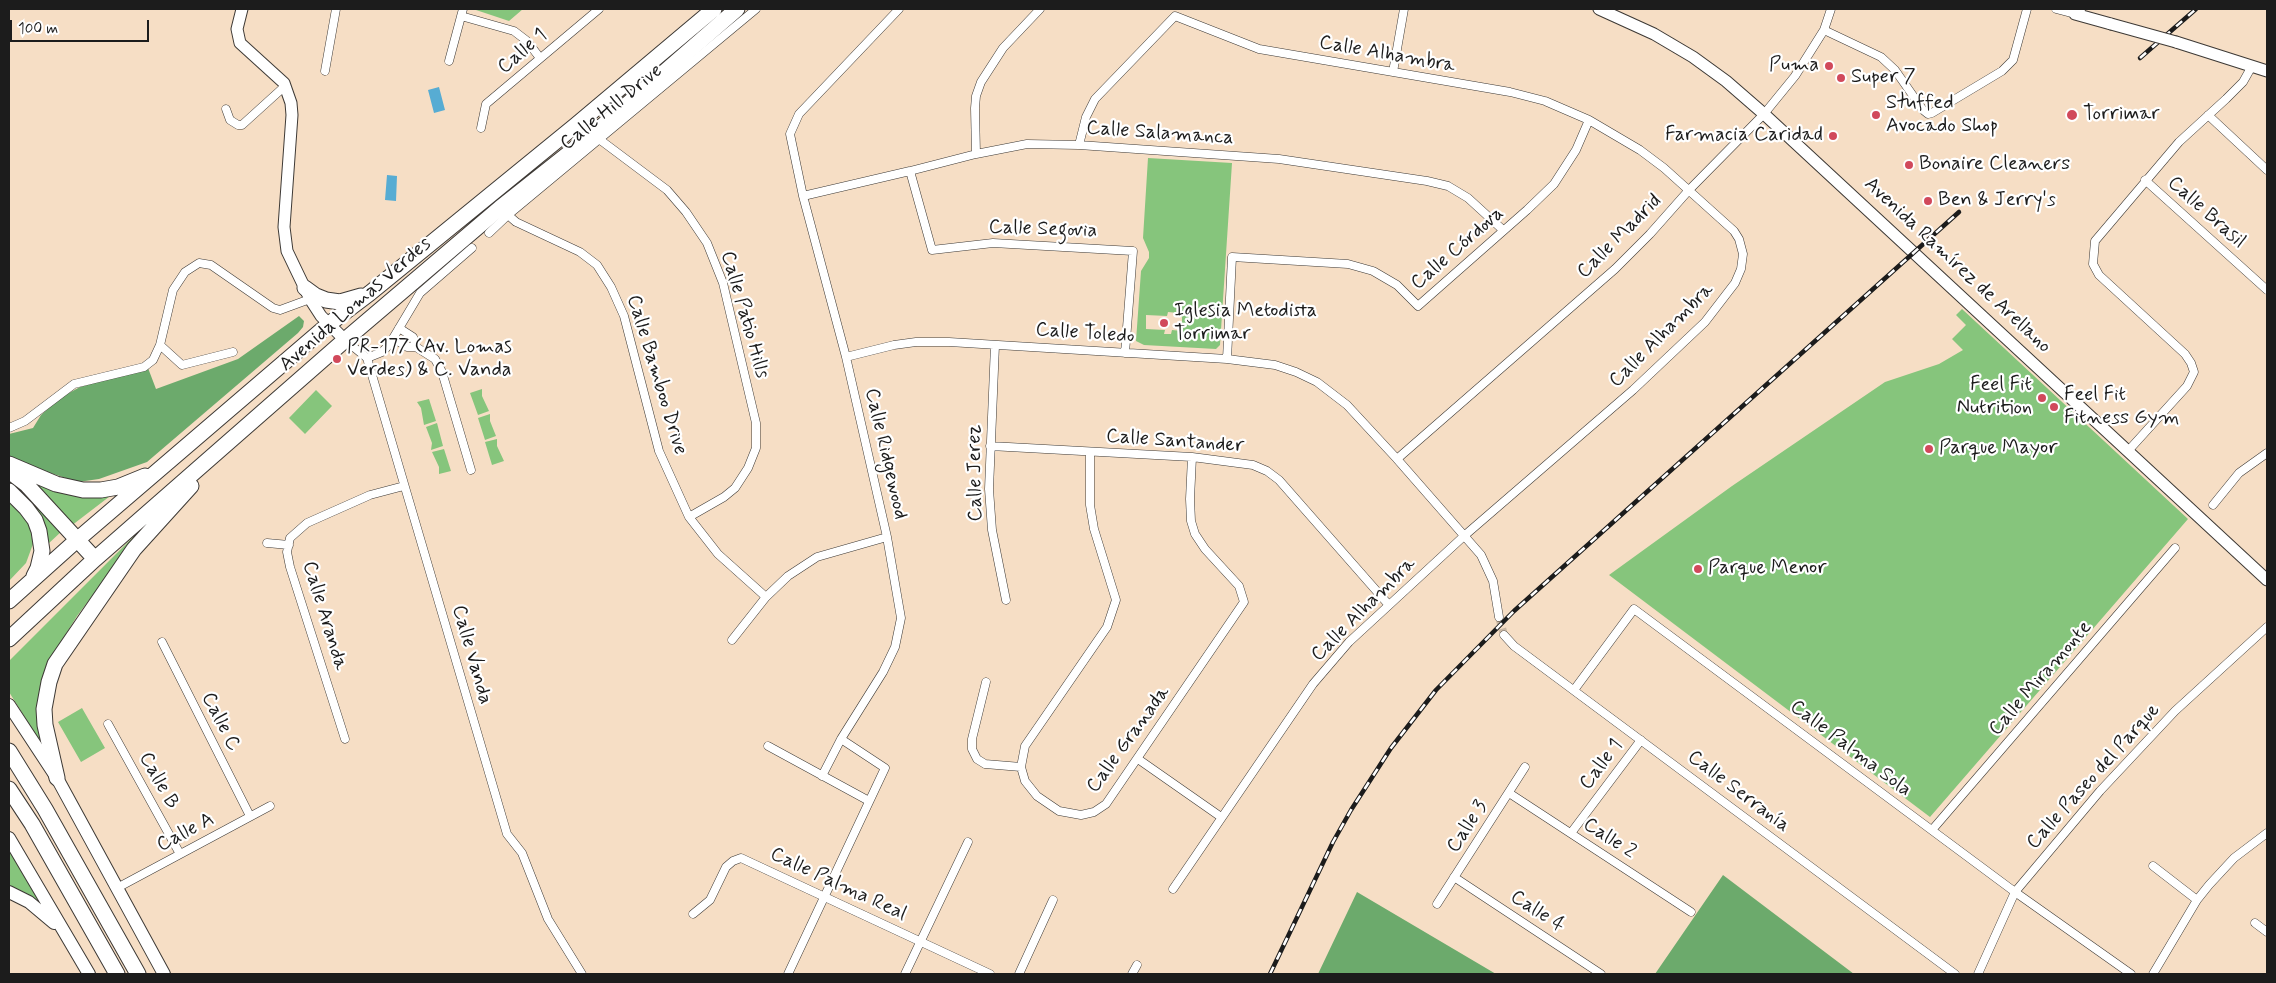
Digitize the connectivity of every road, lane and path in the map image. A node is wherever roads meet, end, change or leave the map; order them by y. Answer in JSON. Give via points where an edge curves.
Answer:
{"nodes":[{"id":1,"x":242,"y":9,"type":"edge"},
{"id":2,"x":336,"y":9,"type":"edge"},
{"id":3,"x":599,"y":9,"type":"edge"},
{"id":4,"x":714,"y":9,"type":"edge"},
{"id":5,"x":737,"y":9,"type":"edge"},
{"id":6,"x":756,"y":9,"type":"edge"},
{"id":7,"x":899,"y":9,"type":"edge"},
{"id":8,"x":1040,"y":9,"type":"edge"},
{"id":9,"x":1404,"y":9,"type":"edge"},
{"id":10,"x":1599,"y":9,"type":"edge"},
{"id":11,"x":1831,"y":9,"type":"edge"},
{"id":12,"x":2027,"y":9,"type":"edge"},
{"id":13,"x":2056,"y":9,"type":"edge"},
{"id":14,"x":2078,"y":11,"type":"edge"},
{"id":15,"x":462,"y":12,"type":"edge"},
{"id":16,"x":1824,"y":30,"type":"junction"},
{"id":17,"x":540,"y":58,"type":"junction"},
{"id":18,"x":449,"y":61,"type":"dead end"},
{"id":19,"x":2252,"y":66,"type":"junction"},
{"id":20,"x":324,"y":71,"type":"dead end"},
{"id":21,"x":2267,"y":71,"type":"edge"},
{"id":22,"x":1393,"y":72,"type":"junction"},
{"id":23,"x":286,"y":86,"type":"junction"},
{"id":24,"x":226,"y":109,"type":"dead end"},
{"id":25,"x":1764,"y":114,"type":"junction"},
{"id":26,"x":2208,"y":116,"type":"junction"},
{"id":27,"x":1589,"y":120,"type":"junction"},
{"id":28,"x":481,"y":128,"type":"dead end"},
{"id":29,"x":599,"y":139,"type":"junction"},
{"id":30,"x":1078,"y":145,"type":"junction"},
{"id":31,"x":976,"y":154,"type":"junction"},
{"id":32,"x":2267,"y":170,"type":"edge"},
{"id":33,"x":910,"y":171,"type":"junction"},
{"id":34,"x":2145,"y":180,"type":"junction"},
{"id":35,"x":1688,"y":190,"type":"junction"},
{"id":36,"x":803,"y":196,"type":"junction"},
{"id":37,"x":508,"y":215,"type":"junction"},
{"id":38,"x":1503,"y":230,"type":"junction"},
{"id":39,"x":489,"y":233,"type":"dead end"},
{"id":40,"x":472,"y":248,"type":"dead end"},
{"id":41,"x":2267,"y":290,"type":"edge"},
{"id":42,"x":307,"y":293,"type":"junction"},
{"id":43,"x":370,"y":293,"type":"junction"},
{"id":44,"x":329,"y":324,"type":"junction"},
{"id":45,"x":399,"y":328,"type":"junction"},
{"id":46,"x":393,"y":338,"type":"junction"},
{"id":47,"x":346,"y":340,"type":"junction"},
{"id":48,"x":160,"y":345,"type":"junction"},
{"id":49,"x":995,"y":345,"type":"junction"},
{"id":50,"x":416,"y":347,"type":"junction"},
{"id":51,"x":233,"y":352,"type":"dead end"},
{"id":52,"x":1125,"y":353,"type":"junction"},
{"id":53,"x":846,"y":357,"type":"junction"},
{"id":54,"x":366,"y":358,"type":"junction"},
{"id":55,"x":1227,"y":359,"type":"junction"},
{"id":56,"x":9,"y":428,"type":"edge"},
{"id":57,"x":990,"y":446,"type":"junction"},
{"id":58,"x":2128,"y":451,"type":"junction"},
{"id":59,"x":1090,"y":452,"type":"junction"},
{"id":60,"x":2267,"y":453,"type":"edge"},
{"id":61,"x":214,"y":456,"type":"junction"},
{"id":62,"x":1192,"y":457,"type":"junction"},
{"id":63,"x":1397,"y":459,"type":"junction"},
{"id":64,"x":9,"y":464,"type":"edge"},
{"id":65,"x":162,"y":467,"type":"junction"},
{"id":66,"x":471,"y":470,"type":"dead end"},
{"id":67,"x":9,"y":471,"type":"edge"},
{"id":68,"x":404,"y":486,"type":"junction"},
{"id":69,"x":9,"y":491,"type":"edge"},
{"id":70,"x":2213,"y":504,"type":"dead end"},
{"id":71,"x":689,"y":517,"type":"junction"},
{"id":72,"x":1464,"y":536,"type":"junction"},
{"id":73,"x":887,"y":537,"type":"junction"},
{"id":74,"x":77,"y":540,"type":"junction"},
{"id":75,"x":266,"y":543,"type":"dead end"},
{"id":76,"x":289,"y":545,"type":"junction"},
{"id":77,"x":2175,"y":548,"type":"dead end"},
{"id":78,"x":95,"y":559,"type":"junction"},
{"id":79,"x":2267,"y":580,"type":"edge"},
{"id":80,"x":32,"y":581,"type":"junction"},
{"id":81,"x":766,"y":597,"type":"junction"},
{"id":82,"x":1006,"y":600,"type":"dead end"},
{"id":83,"x":9,"y":602,"type":"edge"},
{"id":84,"x":1388,"y":604,"type":"junction"},
{"id":85,"x":1499,"y":617,"type":"tunnel mouth"},
{"id":86,"x":2267,"y":627,"type":"edge"},
{"id":87,"x":1504,"y":634,"type":"tunnel mouth"},
{"id":88,"x":9,"y":639,"type":"edge"},
{"id":89,"x":732,"y":640,"type":"dead end"},
{"id":90,"x":162,"y":642,"type":"dead end"},
{"id":91,"x":986,"y":682,"type":"dead end"},
{"id":92,"x":1574,"y":690,"type":"junction"},
{"id":93,"x":9,"y":705,"type":"edge"},
{"id":94,"x":108,"y":724,"type":"dead end"},
{"id":95,"x":345,"y":739,"type":"dead end"},
{"id":96,"x":841,"y":739,"type":"junction"},
{"id":97,"x":1641,"y":740,"type":"junction"},
{"id":98,"x":768,"y":746,"type":"dead end"},
{"id":99,"x":9,"y":751,"type":"edge"},
{"id":100,"x":1138,"y":759,"type":"junction"},
{"id":101,"x":1021,"y":767,"type":"junction"},
{"id":102,"x":1525,"y":767,"type":"dead end"},
{"id":103,"x":822,"y":776,"type":"junction"},
{"id":104,"x":58,"y":778,"type":"junction"},
{"id":105,"x":9,"y":789,"type":"edge"},
{"id":106,"x":1509,"y":793,"type":"junction"},
{"id":107,"x":869,"y":801,"type":"junction"},
{"id":108,"x":270,"y":806,"type":"dead end"},
{"id":109,"x":250,"y":816,"type":"junction"},
{"id":110,"x":1221,"y":817,"type":"junction"},
{"id":111,"x":1932,"y":830,"type":"junction"},
{"id":112,"x":1572,"y":833,"type":"junction"},
{"id":113,"x":2267,"y":833,"type":"edge"},
{"id":114,"x":9,"y":838,"type":"edge"},
{"id":115,"x":968,"y":842,"type":"dead end"},
{"id":116,"x":180,"y":854,"type":"junction"},
{"id":117,"x":2153,"y":866,"type":"dead end"},
{"id":118,"x":1454,"y":877,"type":"junction"},
{"id":119,"x":117,"y":888,"type":"junction"},
{"id":120,"x":1173,"y":889,"type":"dead end"},
{"id":121,"x":9,"y":892,"type":"edge"},
{"id":122,"x":2015,"y":892,"type":"junction"},
{"id":123,"x":824,"y":897,"type":"junction"},
{"id":124,"x":1053,"y":900,"type":"dead end"},
{"id":125,"x":2197,"y":900,"type":"junction"},
{"id":126,"x":1437,"y":904,"type":"dead end"},
{"id":127,"x":1691,"y":912,"type":"dead end"},
{"id":128,"x":694,"y":914,"type":"dead end"},
{"id":129,"x":2255,"y":923,"type":"dead end"},
{"id":130,"x":63,"y":931,"type":"junction"},
{"id":131,"x":2267,"y":932,"type":"edge"},
{"id":132,"x":920,"y":942,"type":"junction"},
{"id":133,"x":1137,"y":965,"type":"dead end"},
{"id":134,"x":89,"y":974,"type":"edge"},
{"id":135,"x":117,"y":974,"type":"edge"},
{"id":136,"x":138,"y":974,"type":"edge"},
{"id":137,"x":164,"y":974,"type":"edge"},
{"id":138,"x":582,"y":974,"type":"edge"},
{"id":139,"x":788,"y":974,"type":"edge"},
{"id":140,"x":905,"y":974,"type":"edge"},
{"id":141,"x":990,"y":974,"type":"edge"},
{"id":142,"x":1019,"y":974,"type":"edge"},
{"id":143,"x":1132,"y":974,"type":"edge"},
{"id":144,"x":1601,"y":974,"type":"edge"},
{"id":145,"x":1955,"y":974,"type":"edge"},
{"id":146,"x":1978,"y":974,"type":"edge"},
{"id":147,"x":2130,"y":974,"type":"edge"},
{"id":148,"x":2153,"y":974,"type":"edge"}],
"edges":[{"from":1,"to":23,"type":"street","via":[[237,29],[240,43]]},
{"from":2,"to":20,"type":"street"},
{"from":3,"to":17,"type":"street","name":"Calle 1"},
{"from":4,"to":43,"type":"highway","name":"Avenida Lomas Verdes"},
{"from":5,"to":47,"type":"highway","name":"Avenida Lomas Verdes"},
{"from":6,"to":29,"type":"street","name":"Calle Hill Drive"},
{"from":7,"to":36,"type":"street","name":"Calle Ridgewood","via":[[799,114],[790,134]]},
{"from":8,"to":31,"type":"street","via":[[1003,48],[981,82],[975,108]]},
{"from":9,"to":22,"type":"street"},
{"from":10,"to":25,"type":"street","name":"Avenida Ramírez de Arellano","via":[[1654,34],[1692,57]]},
{"from":11,"to":16,"type":"street","name":"Calle Madrid"},
{"from":12,"to":16,"type":"street","via":[[2013,60],[2002,71],[1932,114],[1922,110],[1895,70],[1881,57]]},
{"from":13,"to":14,"type":"street"},
{"from":14,"to":19,"type":"street","bridge":true},
{"from":15,"to":17,"type":"street","via":[[514,31]]},
{"from":15,"to":18,"type":"street"},
{"from":16,"to":25,"type":"street","name":"Calle Madrid","via":[[1795,76]]},
{"from":17,"to":28,"type":"street","name":"Calle 1","via":[[486,104]]},
{"from":19,"to":21,"type":"street"},
{"from":19,"to":26,"type":"street","via":[[2243,82]]},
{"from":22,"to":27,"type":"street","name":"Calle Alhambra","via":[[1510,92],[1545,101]]},
{"from":22,"to":30,"type":"street","name":"Calle Alhambra","via":[[1259,49],[1175,16],[1095,99]]},
{"from":23,"to":24,"type":"street","via":[[242,125],[230,120]]},
{"from":23,"to":42,"type":"street","via":[[292,115],[284,241]]},
{"from":25,"to":35,"type":"street","name":"Calle Madrid"},
{"from":25,"to":58,"type":"street","name":"Avenida Ramírez de Arellano"},
{"from":26,"to":32,"type":"street"},
{"from":26,"to":34,"type":"street"},
{"from":27,"to":35,"type":"street","name":"Calle Alhambra","via":[[1640,150]]},
{"from":27,"to":38,"type":"street","name":"Calle Córdova","via":[[1576,150],[1554,184]]},
{"from":29,"to":37,"type":"street","name":"Calle Hill Drive"},
{"from":29,"to":71,"type":"street","name":"Calle Patio Hills","via":[[667,190],[686,212],[707,243],[723,283],[756,423],[756,448],[735,488]]},
{"from":30,"to":31,"type":"street","name":"Calle Salamanca","via":[[1028,144]]},
{"from":30,"to":38,"type":"street","name":"Calle Salamanca","via":[[1279,159],[1427,181],[1448,186],[1468,198]]},
{"from":31,"to":33,"type":"street","name":"Calle Salamanca"},
{"from":33,"to":36,"type":"street","name":"Calle Salamanca"},
{"from":33,"to":52,"type":"street","name":"Calle Segovia","via":[[932,250],[993,243],[1133,251]]},
{"from":34,"to":41,"type":"street","name":"Calle Brasil"},
{"from":34,"to":58,"type":"street","via":[[2095,241],[2092,264],[2099,275],[2185,354],[2194,372],[2187,386]]},
{"from":35,"to":63,"type":"street","name":"Calle Madrid","via":[[1615,269]]},
{"from":35,"to":72,"type":"street","name":"Calle Alhambra","via":[[1726,223],[1739,239],[1743,254],[1735,283],[1705,322],[1633,390]]},
{"from":36,"to":53,"type":"street","name":"Calle Ridgewood"},
{"from":37,"to":39,"type":"street","name":"Calle Hill Drive"},
{"from":37,"to":71,"type":"street","name":"Calle Bamboo Drive","via":[[516,222],[580,252],[598,265],[624,316],[659,451]]},
{"from":38,"to":55,"type":"street","name":"Calle Córdova","via":[[1418,306],[1397,285],[1348,264],[1232,257]]},
{"from":40,"to":45,"type":"street","via":[[420,293]]},
{"from":42,"to":43,"type":"highway","via":[[340,302]]},
{"from":42,"to":44,"type":"street"},
{"from":42,"to":48,"type":"street","via":[[280,310],[211,265],[199,263],[184,272],[172,290]]},
{"from":43,"to":44,"type":"highway","name":"Avenida Lomas Verdes"},
{"from":44,"to":47,"type":"street"},
{"from":44,"to":65,"type":"highway","name":"Avenida Lomas Verdes"},
{"from":45,"to":46,"type":"street"},
{"from":45,"to":50,"type":"street","via":[[413,337]]},
{"from":46,"to":50,"type":"street","via":[[408,347]]},
{"from":46,"to":54,"type":"street","via":[[382,352]]},
{"from":47,"to":54,"type":"street"},
{"from":47,"to":61,"type":"highway","name":"Avenida Lomas Verdes"},
{"from":48,"to":51,"type":"street","via":[[182,365]]},
{"from":48,"to":56,"type":"street","via":[[153,360],[144,367],[74,384],[25,421]]},
{"from":49,"to":52,"type":"street","name":"Calle Toledo"},
{"from":49,"to":53,"type":"street","name":"Calle Toledo","via":[[916,342]]},
{"from":49,"to":57,"type":"street","name":"Calle Jerez"},
{"from":50,"to":66,"type":"street","via":[[435,359],[442,372]]},
{"from":52,"to":55,"type":"street","name":"Calle Toledo"},
{"from":53,"to":73,"type":"street","name":"Calle Ridgewood"},
{"from":54,"to":68,"type":"street","name":"Calle Vanda"},
{"from":55,"to":63,"type":"street","name":"Calle Toledo","via":[[1275,365],[1317,382],[1347,405]]},
{"from":57,"to":59,"type":"street","name":"Calle Santander"},
{"from":57,"to":82,"type":"street","name":"Calle Jerez","via":[[992,530]]},
{"from":58,"to":79,"type":"street","name":"Avenida Ramírez de Arellano"},
{"from":59,"to":62,"type":"street","name":"Calle Santander"},
{"from":59,"to":101,"type":"street","via":[[1090,506],[1094,529],[1116,600],[1107,628],[1026,746]]},
{"from":60,"to":70,"type":"street","via":[[2239,474]]},
{"from":61,"to":78,"type":"highway","name":"Avenida Lomas Verdes"},
{"from":61,"to":104,"type":"highway","via":[[134,549],[56,664],[48,682],[44,709]]},
{"from":62,"to":84,"type":"street","name":"Calle Santander","via":[[1243,462],[1268,471]]},
{"from":62,"to":100,"type":"street","name":"Calle Granada","via":[[1190,499],[1195,534],[1239,586],[1244,602]]},
{"from":63,"to":72,"type":"street","name":"Calle Toledo"},
{"from":64,"to":65,"type":"highway","via":[[56,484],[83,490],[118,487]]},
{"from":65,"to":74,"type":"highway","name":"Avenida Lomas Verdes"},
{"from":67,"to":74,"type":"highway","via":[[26,484]]},
{"from":68,"to":76,"type":"street","name":"Calle Aranda","via":[[370,495],[307,523],[290,538]]},
{"from":68,"to":138,"type":"street","name":"Calle Vanda","via":[[507,834],[522,853],[548,919]]},
{"from":69,"to":80,"type":"highway","via":[[35,520],[42,542],[41,560]]},
{"from":71,"to":81,"type":"street","name":"Calle Bamboo Drive","via":[[718,554]]},
{"from":72,"to":84,"type":"street","name":"Calle Alhambra"},
{"from":72,"to":85,"type":"street","name":"Calle Toledo","via":[[1488,569]]},
{"from":73,"to":81,"type":"street","via":[[818,557],[788,576]]},
{"from":73,"to":96,"type":"street","name":"Calle Ridgewood","via":[[901,618],[896,647]]},
{"from":74,"to":78,"type":"highway"},
{"from":74,"to":80,"type":"highway","name":"Avenida Lomas Verdes"},
{"from":75,"to":76,"type":"street"},
{"from":76,"to":95,"type":"street","name":"Calle Aranda","via":[[290,567]]},
{"from":77,"to":111,"type":"street","name":"Calle Miramonte"},
{"from":78,"to":88,"type":"highway","name":"Avenida Lomas Verdes"},
{"from":80,"to":83,"type":"highway","name":"Avenida Lomas Verdes"},
{"from":81,"to":89,"type":"street"},
{"from":84,"to":110,"type":"street","name":"Calle Alhambra","via":[[1313,684]]},
{"from":86,"to":122,"type":"street","name":"Calle Paseo del Parque","via":[[2174,710]]},
{"from":87,"to":92,"type":"street","name":"Calle Serranía","via":[[1514,646]]},
{"from":90,"to":109,"type":"street","name":"Calle C"},
{"from":91,"to":101,"type":"street","via":[[972,749],[977,759],[985,764]]},
{"from":92,"to":97,"type":"street","name":"Calle Serranía"},
{"from":92,"to":111,"type":"street","name":"Calle Palma Sola","via":[[1634,608]]},
{"from":93,"to":104,"type":"main road"},
{"from":94,"to":116,"type":"street","name":"Calle B"},
{"from":96,"to":103,"type":"street","name":"Calle Ridgewood"},
{"from":96,"to":107,"type":"street","via":[[885,768]]},
{"from":97,"to":112,"type":"street","name":"Calle 1"},
{"from":97,"to":145,"type":"street","name":"Calle Serranía"},
{"from":98,"to":103,"type":"street"},
{"from":99,"to":136,"type":"highway"},
{"from":100,"to":101,"type":"street","name":"Calle Granada","via":[[1106,804],[1081,815],[1060,811],[1037,796],[1025,781]]},
{"from":100,"to":110,"type":"street"},
{"from":102,"to":106,"type":"street","name":"Calle 3"},
{"from":103,"to":107,"type":"street"},
{"from":104,"to":119,"type":"main road"},
{"from":105,"to":135,"type":"highway"},
{"from":106,"to":112,"type":"street","name":"Calle 2"},
{"from":106,"to":118,"type":"street","name":"Calle 3"},
{"from":107,"to":123,"type":"street"},
{"from":108,"to":109,"type":"street","name":"Calle A"},
{"from":109,"to":116,"type":"street","name":"Calle A"},
{"from":110,"to":120,"type":"street","name":"Calle Alhambra"},
{"from":111,"to":122,"type":"street","name":"Calle Palma Sola"},
{"from":112,"to":127,"type":"street","name":"Calle 2"},
{"from":113,"to":125,"type":"street","via":[[2234,858]]},
{"from":114,"to":130,"type":"main road"},
{"from":115,"to":132,"type":"street"},
{"from":116,"to":119,"type":"street","name":"Calle A"},
{"from":117,"to":125,"type":"street"},
{"from":118,"to":126,"type":"street","name":"Calle 3"},
{"from":118,"to":144,"type":"street","name":"Calle 4"},
{"from":119,"to":137,"type":"main road"},
{"from":121,"to":130,"type":"main road","via":[[29,902]]},
{"from":122,"to":146,"type":"street","name":"Calle Paseo del Parque"},
{"from":122,"to":147,"type":"street","name":"Calle Palma Sola"},
{"from":123,"to":128,"type":"street","name":"Calle Palma Real","via":[[741,858],[726,867],[710,900]]},
{"from":123,"to":132,"type":"street","name":"Calle Palma Real"},
{"from":123,"to":139,"type":"street"},
{"from":124,"to":142,"type":"street"},
{"from":125,"to":148,"type":"street"},
{"from":129,"to":131,"type":"street"},
{"from":130,"to":134,"type":"main road"},
{"from":132,"to":140,"type":"street"},
{"from":132,"to":141,"type":"street","name":"Calle Palma Real"},
{"from":133,"to":143,"type":"street"}]}
